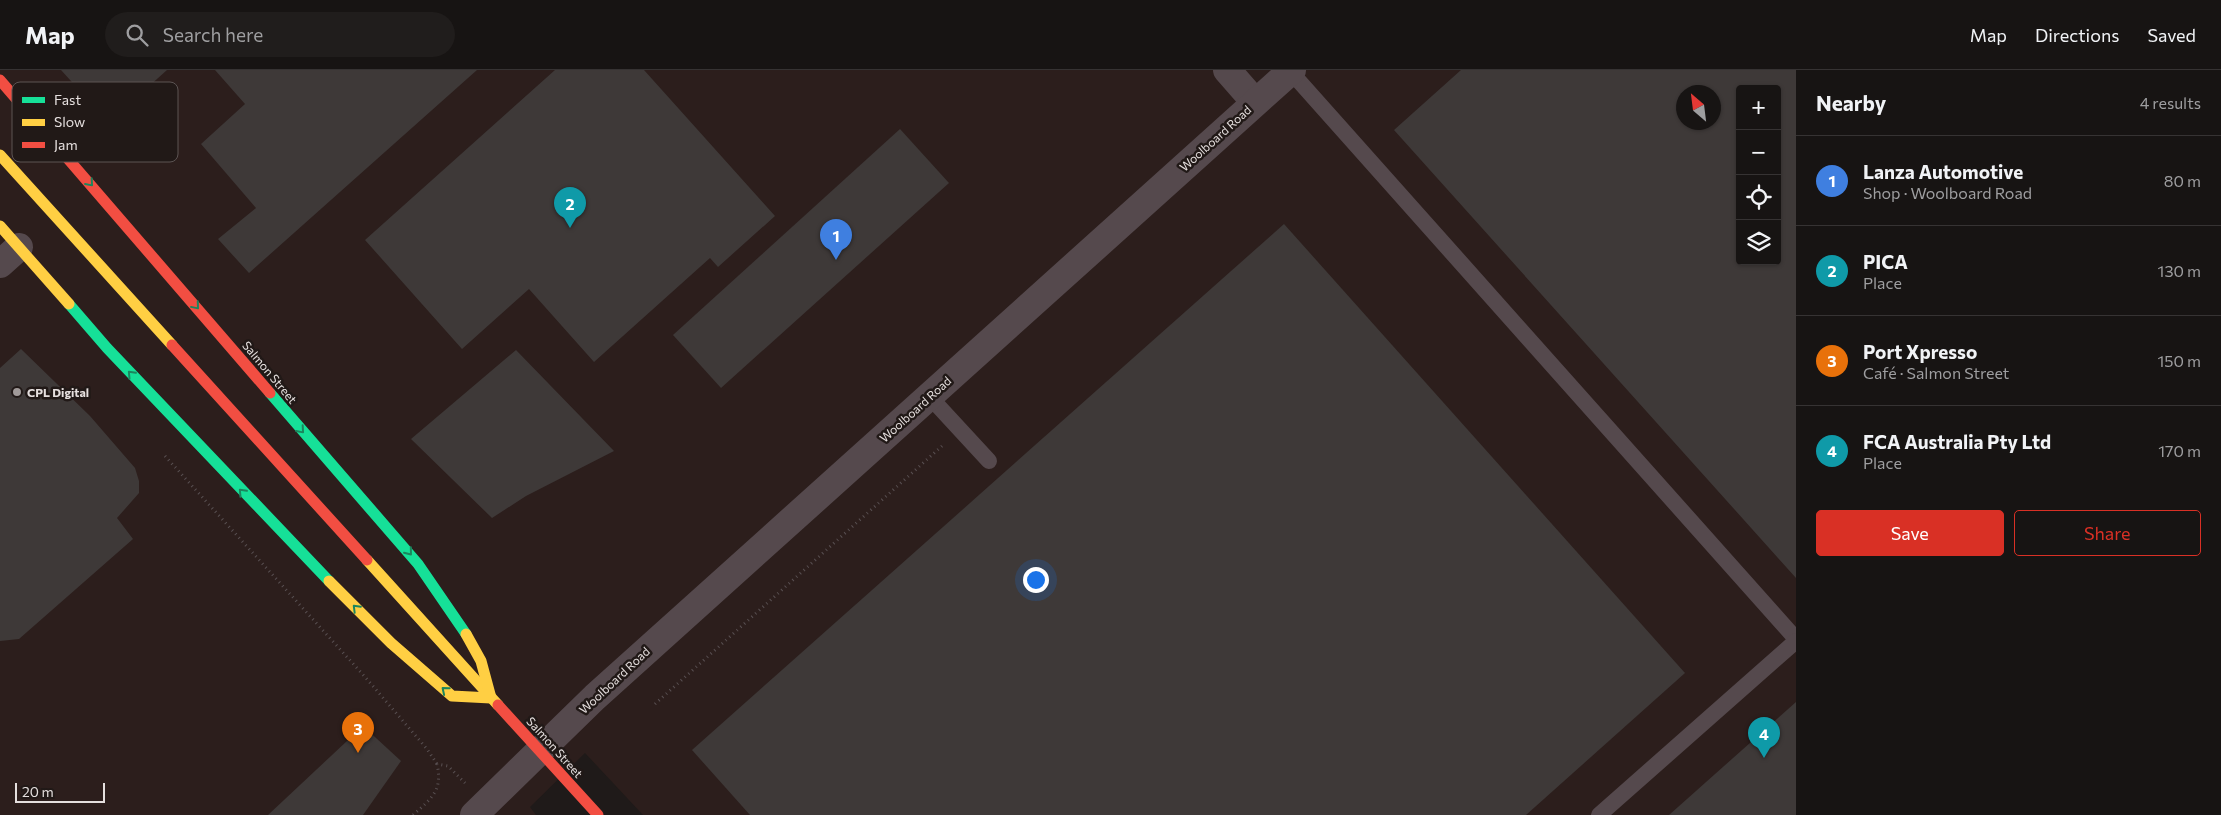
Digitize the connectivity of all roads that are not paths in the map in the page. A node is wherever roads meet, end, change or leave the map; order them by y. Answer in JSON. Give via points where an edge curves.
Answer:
{"nodes":[{"id":1,"x":1227,"y":70,"type":"edge"},
{"id":2,"x":1291,"y":71,"type":"edge"},
{"id":3,"x":0,"y":80,"type":"edge"},
{"id":4,"x":12,"y":94,"type":"edge"},
{"id":5,"x":1255,"y":102,"type":"junction"},
{"id":6,"x":0,"y":155,"type":"edge"},
{"id":7,"x":72,"y":162,"type":"edge"},
{"id":8,"x":0,"y":226,"type":"edge"},
{"id":9,"x":10,"y":256,"type":"edge"},
{"id":10,"x":929,"y":396,"type":"junction"},
{"id":11,"x":989,"y":461,"type":"dead end"},
{"id":12,"x":1796,"y":640,"type":"edge"},
{"id":13,"x":491,"y":698,"type":"junction"},
{"id":14,"x":540,"y":751,"type":"junction"},
{"id":15,"x":481,"y":809,"type":"edge"},
{"id":16,"x":598,"y":815,"type":"edge"},
{"id":17,"x":1599,"y":815,"type":"edge"}],
"edges":[{"from":1,"to":5,"type":"street"},
{"from":2,"to":5,"type":"street","name":"Woolboard Road"},
{"from":2,"to":12,"type":"lane"},
{"from":3,"to":4,"type":"street","name":"Salmon Street","one_way":true},
{"from":5,"to":10,"type":"street","name":"Woolboard Road"},
{"from":6,"to":13,"type":"street","name":"Salmon Street"},
{"from":7,"to":13,"type":"street","name":"Salmon Street","one_way":true,"via":[[408,550],[444,598],[480,657]]},
{"from":8,"to":9,"type":"street"},
{"from":13,"to":9,"type":"street","one_way":true,"via":[[452,696],[391,643],[285,537],[107,348]]},
{"from":10,"to":11,"type":"lane"},
{"from":10,"to":14,"type":"street","name":"Woolboard Road","via":[[602,690]]},
{"from":12,"to":17,"type":"lane"},
{"from":13,"to":14,"type":"street","name":"Salmon Street"},
{"from":14,"to":15,"type":"street","name":"Woolboard Road"},
{"from":14,"to":16,"type":"street","name":"Salmon Street"}]}
